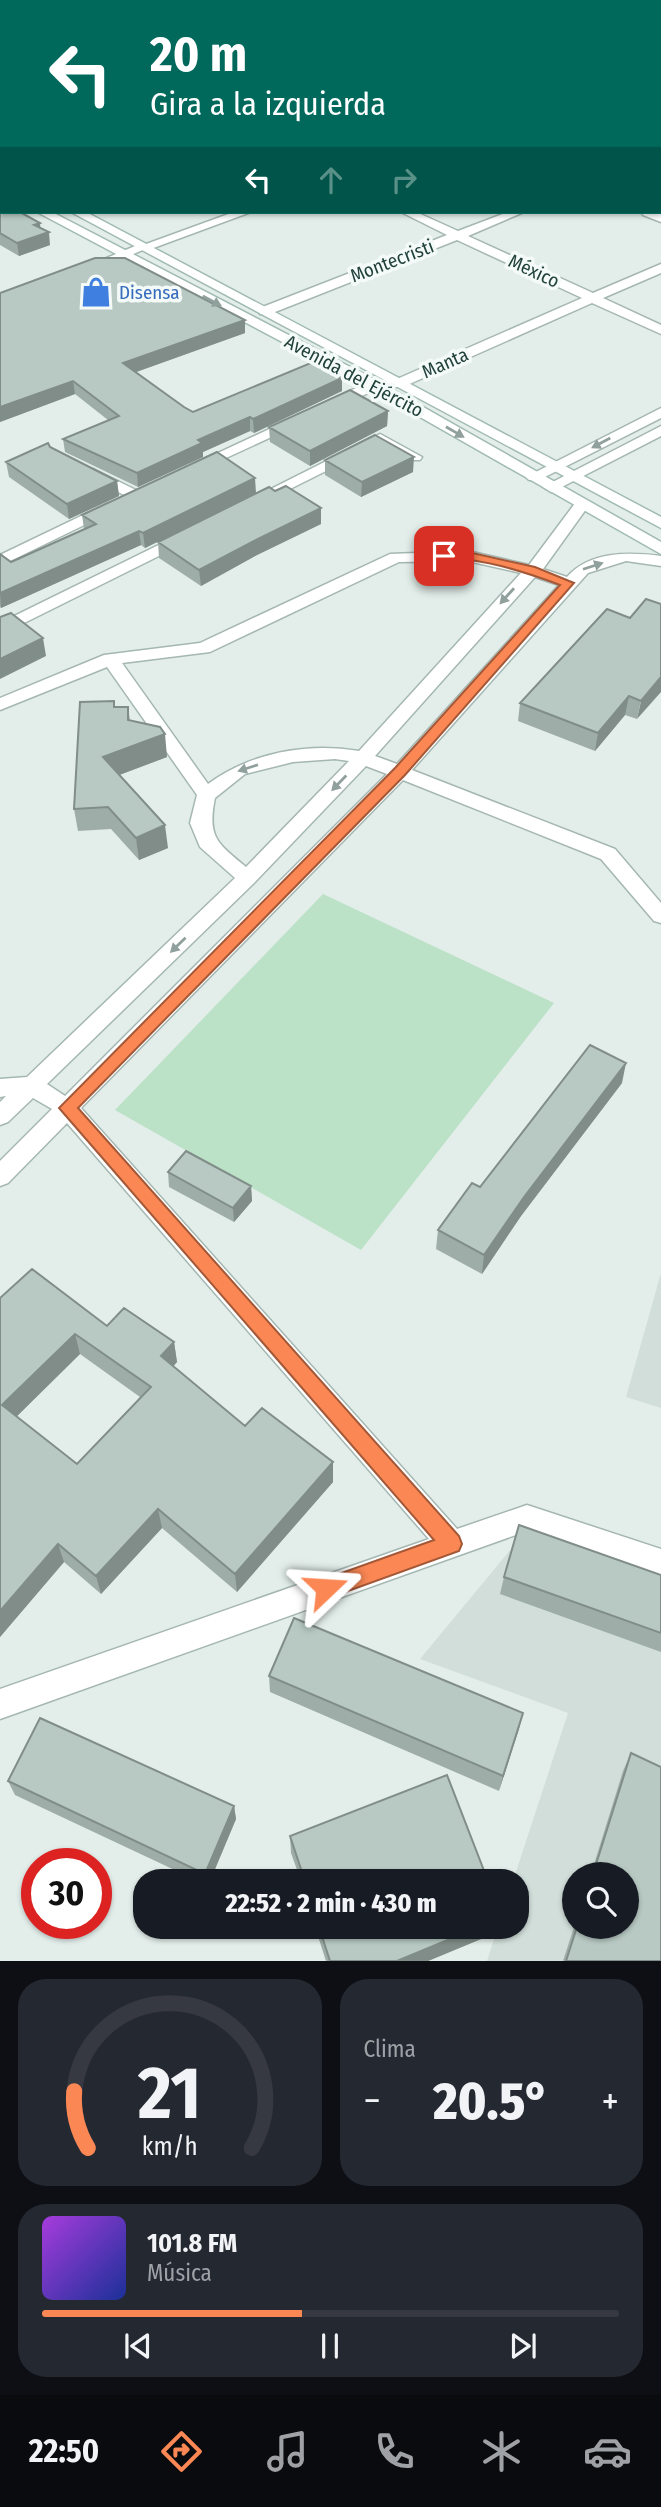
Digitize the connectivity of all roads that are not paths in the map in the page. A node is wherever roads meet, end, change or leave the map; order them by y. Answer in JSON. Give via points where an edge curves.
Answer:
{"nodes":[{"id":1,"x":47,"y":214,"type":"edge"},
{"id":2,"x":81,"y":214,"type":"edge"},
{"id":3,"x":239,"y":214,"type":"edge"},
{"id":4,"x":411,"y":214,"type":"edge"},
{"id":5,"x":513,"y":214,"type":"edge"},
{"id":6,"x":458,"y":236,"type":"junction"},
{"id":7,"x":144,"y":247,"type":"junction"},
{"id":8,"x":124,"y":255,"type":"junction"},
{"id":9,"x":661,"y":268,"type":"edge"},
{"id":10,"x":75,"y":273,"type":"edge"},
{"id":11,"x":593,"y":298,"type":"junction"},
{"id":12,"x":265,"y":311,"type":"junction"},
{"id":13,"x":661,"y":330,"type":"edge"},
{"id":14,"x":400,"y":383,"type":"junction"},
{"id":15,"x":374,"y":386,"type":"junction"},
{"id":16,"x":661,"y":412,"type":"edge"},
{"id":17,"x":661,"y":430,"type":"edge"},
{"id":18,"x":415,"y":457,"type":"edge"},
{"id":19,"x":555,"y":467,"type":"junction"},
{"id":20,"x":80,"y":468,"type":"edge"},
{"id":21,"x":185,"y":472,"type":"edge"},
{"id":22,"x":572,"y":476,"type":"junction"},
{"id":23,"x":534,"y":477,"type":"junction"},
{"id":24,"x":551,"y":487,"type":"junction"},
{"id":25,"x":581,"y":505,"type":"junction"},
{"id":26,"x":233,"y":512,"type":"edge"},
{"id":27,"x":661,"y":523,"type":"edge"},
{"id":28,"x":196,"y":531,"type":"edge"},
{"id":29,"x":0,"y":542,"type":"edge"},
{"id":30,"x":661,"y":548,"type":"edge"},
{"id":31,"x":15,"y":553,"type":"junction"},
{"id":32,"x":0,"y":561,"type":"edge"},
{"id":33,"x":661,"y":561,"type":"edge"},
{"id":34,"x":531,"y":570,"type":"junction"},
{"id":35,"x":568,"y":583,"type":"junction"},
{"id":36,"x":0,"y":629,"type":"edge"},
{"id":37,"x":110,"y":659,"type":"junction"},
{"id":38,"x":0,"y":704,"type":"edge"},
{"id":39,"x":363,"y":758,"type":"junction"},
{"id":40,"x":400,"y":772,"type":"junction"},
{"id":41,"x":206,"y":795,"type":"junction"},
{"id":42,"x":247,"y":878,"type":"junction"},
{"id":43,"x":661,"y":916,"type":"edge"},
{"id":44,"x":32,"y":1086,"type":"junction"},
{"id":45,"x":0,"y":1088,"type":"edge"},
{"id":46,"x":68,"y":1108,"type":"junction"},
{"id":47,"x":0,"y":1116,"type":"edge"},
{"id":48,"x":0,"y":1176,"type":"edge"},
{"id":49,"x":452,"y":1544,"type":"junction"},
{"id":50,"x":661,"y":1563,"type":"edge"},
{"id":51,"x":0,"y":1704,"type":"edge"}],
"edges":[{"from":1,"to":8,"type":"street","name":"Avenida del Ejército"},
{"from":2,"to":7,"type":"street","name":"Avenida del Ejército"},
{"from":3,"to":7,"type":"street"},
{"from":4,"to":6,"type":"street","name":"México"},
{"from":5,"to":6,"type":"street","name":"Montecristi"},
{"from":6,"to":11,"type":"street","name":"México"},
{"from":6,"to":12,"type":"street","name":"Montecristi"},
{"from":7,"to":8,"type":"street"},
{"from":7,"to":12,"type":"street","name":"Avenida del Ejército"},
{"from":8,"to":10,"type":"street"},
{"from":8,"to":15,"type":"street","name":"Avenida del Ejército","one_way":true},
{"from":9,"to":11,"type":"street","name":"Manta"},
{"from":11,"to":13,"type":"street","name":"México"},
{"from":11,"to":14,"type":"street","name":"Manta"},
{"from":12,"to":14,"type":"street","name":"Avenida del Ejército"},
{"from":14,"to":15,"type":"street","name":"Manta"},
{"from":14,"to":19,"type":"street","name":"Avenida del Ejército"},
{"from":15,"to":21,"type":"street","name":"Manta"},
{"from":15,"to":23,"type":"street","name":"Avenida del Ejército","one_way":true},
{"from":16,"to":19,"type":"street","one_way":true},
{"from":17,"to":22,"type":"street"},
{"from":18,"to":26,"type":"street","via":[[380,438]]},
{"from":19,"to":22,"type":"street","name":"Avenida del Ejército"},
{"from":19,"to":23,"type":"street"},
{"from":20,"to":31,"type":"street","via":[[141,492]]},
{"from":22,"to":24,"type":"street"},
{"from":22,"to":27,"type":"street","name":"Avenida del Ejército"},
{"from":23,"to":24,"type":"street","name":"Avenida del Ejército"},
{"from":24,"to":25,"type":"street","name":"Avenida del Ejército"},
{"from":25,"to":30,"type":"street","name":"Avenida del Ejército"},
{"from":25,"to":34,"type":"street"},
{"from":28,"to":36,"type":"street"},
{"from":29,"to":31,"type":"street"},
{"from":31,"to":32,"type":"street"},
{"from":35,"to":33,"type":"street","one_way":true,"via":[[582,570],[625,556]]},
{"from":34,"to":35,"type":"street"},
{"from":34,"to":37,"type":"street","via":[[468,556],[396,557],[204,648]]},
{"from":34,"to":39,"type":"street","one_way":true},
{"from":35,"to":40,"type":"street"},
{"from":37,"to":38,"type":"street"},
{"from":37,"to":41,"type":"street"},
{"from":39,"to":40,"type":"street"},
{"from":39,"to":41,"type":"street","one_way":true,"via":[[335,753],[293,756],[239,770]]},
{"from":39,"to":42,"type":"street","one_way":true},
{"from":40,"to":43,"type":"street","via":[[608,854]]},
{"from":40,"to":46,"type":"street"},
{"from":41,"to":42,"type":"street","via":[[200,823],[210,847]]},
{"from":42,"to":44,"type":"street","one_way":true},
{"from":44,"to":45,"type":"street"},
{"from":44,"to":46,"type":"street"},
{"from":44,"to":47,"type":"street"},
{"from":46,"to":48,"type":"street"},
{"from":46,"to":49,"type":"street"},
{"from":49,"to":50,"type":"street","via":[[527,1518]]},
{"from":49,"to":51,"type":"street"}]}
